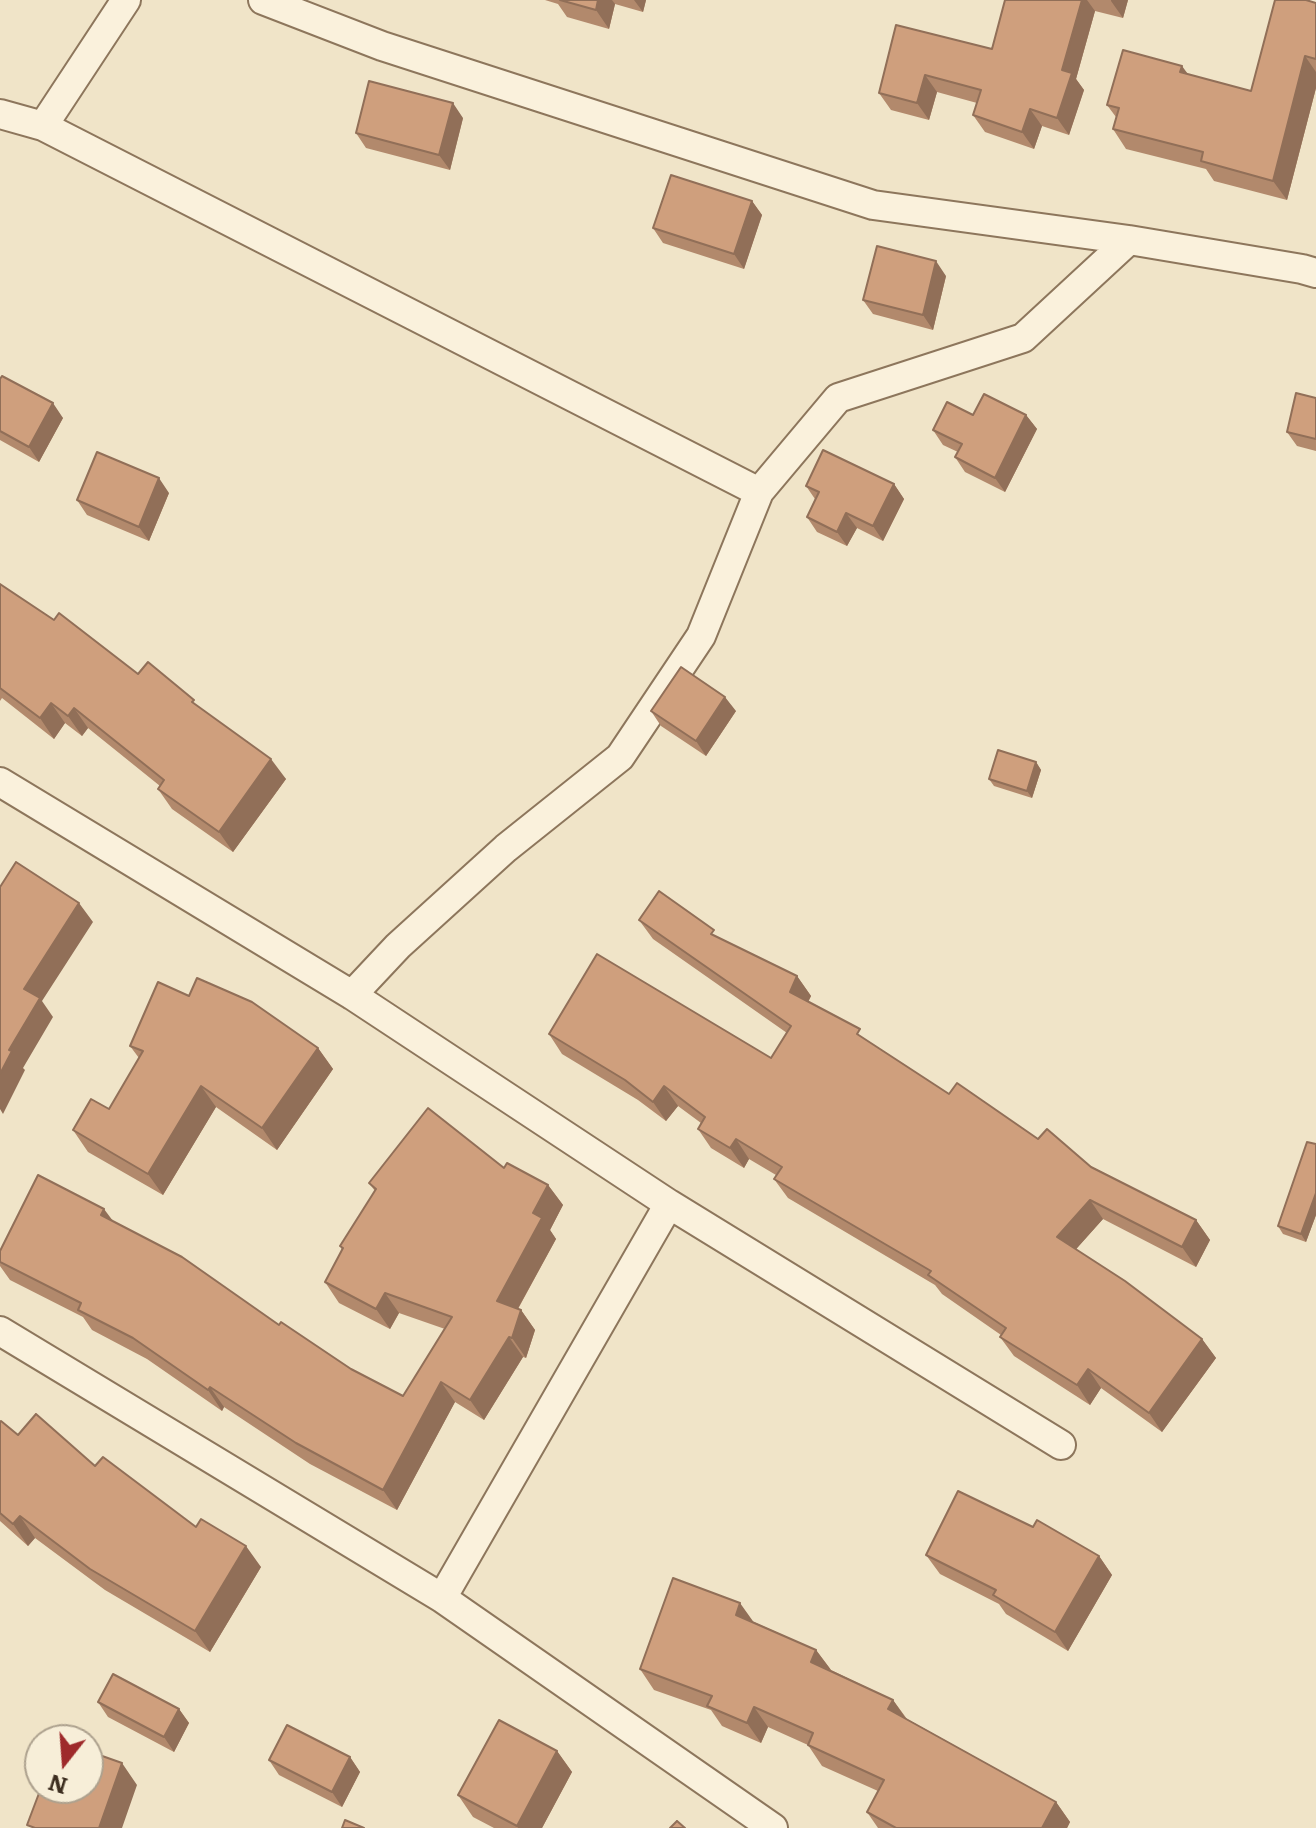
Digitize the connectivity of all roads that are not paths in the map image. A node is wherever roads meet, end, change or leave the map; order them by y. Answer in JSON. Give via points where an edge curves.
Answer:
{"nodes":[{"id":1,"x":126,"y":0,"type":"edge"},
{"id":2,"x":263,"y":0,"type":"edge"},
{"id":3,"x":0,"y":114,"type":"edge"},
{"id":4,"x":43,"y":126,"type":"junction"},
{"id":5,"x":1129,"y":240,"type":"junction"},
{"id":6,"x":1316,"y":273,"type":"edge"},
{"id":7,"x":759,"y":492,"type":"junction"},
{"id":8,"x":0,"y":782,"type":"edge"},
{"id":9,"x":352,"y":995,"type":"junction"},
{"id":10,"x":669,"y":1204,"type":"junction"},
{"id":11,"x":0,"y":1331,"type":"edge"},
{"id":12,"x":1061,"y":1445,"type":"dead end"},
{"id":13,"x":442,"y":1598,"type":"junction"},
{"id":14,"x":773,"y":1828,"type":"edge"}],
"edges":[{"from":1,"to":4,"type":"street"},
{"from":2,"to":5,"type":"street","via":[[382,46],[873,205]]},
{"from":3,"to":4,"type":"street"},
{"from":4,"to":7,"type":"street"},
{"from":5,"to":6,"type":"street"},
{"from":5,"to":7,"type":"street","via":[[1023,338],[838,398]]},
{"from":7,"to":9,"type":"street","via":[[701,636],[620,757],[506,848]]},
{"from":8,"to":9,"type":"street"},
{"from":9,"to":10,"type":"street"},
{"from":10,"to":12,"type":"street"},
{"from":10,"to":13,"type":"street"},
{"from":11,"to":13,"type":"street"},
{"from":13,"to":14,"type":"street"}]}
